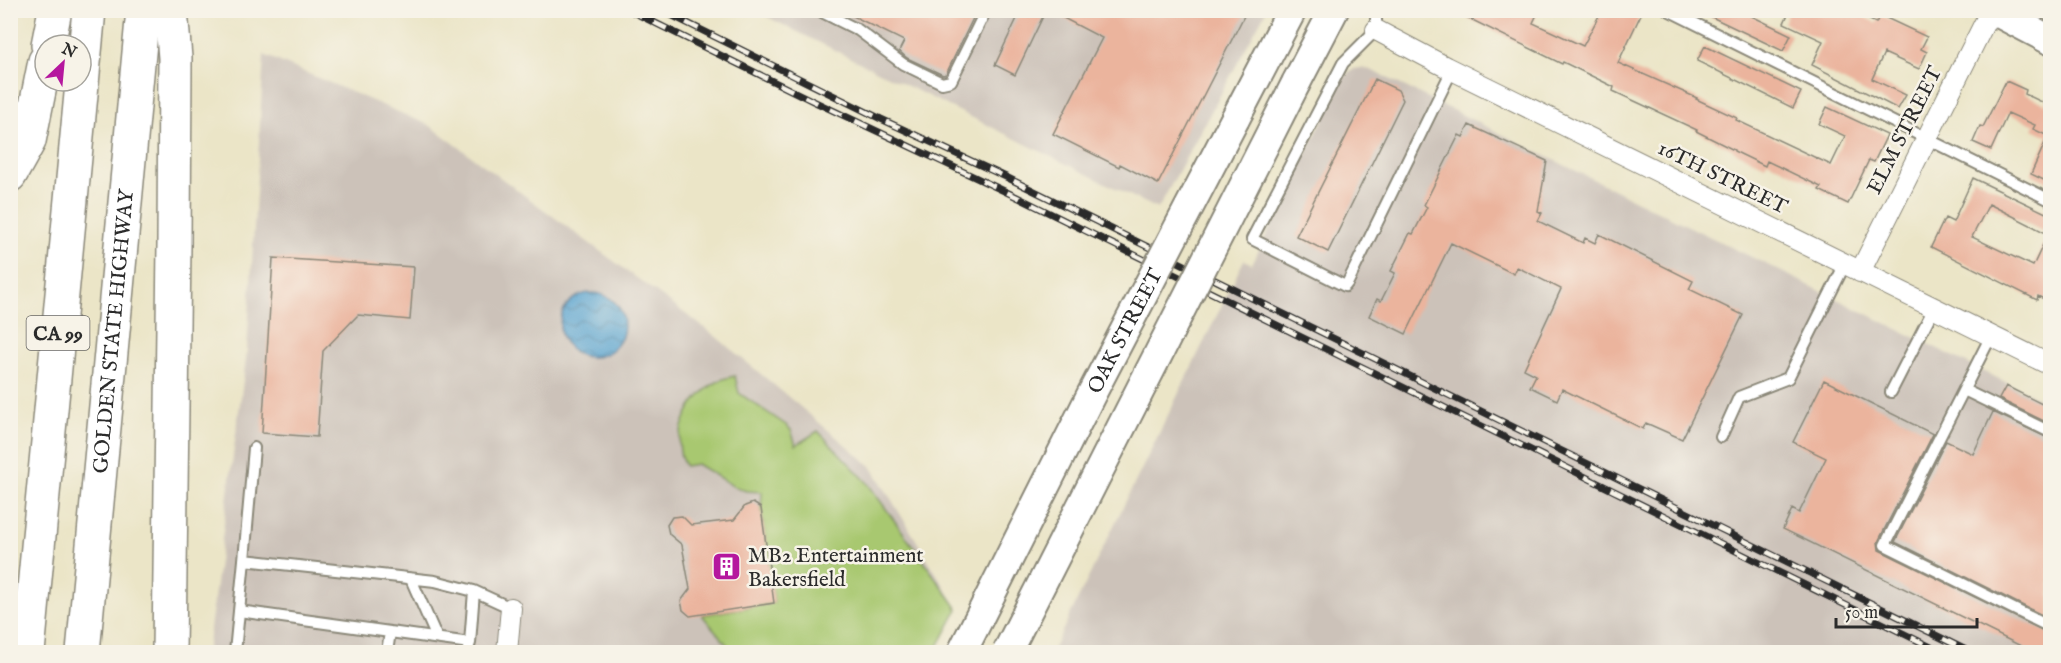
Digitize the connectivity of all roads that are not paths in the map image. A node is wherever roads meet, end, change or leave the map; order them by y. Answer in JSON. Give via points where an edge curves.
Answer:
{"nodes":[{"id":1,"x":55,"y":10,"type":"edge"},
{"id":2,"x":171,"y":10,"type":"edge"},
{"id":3,"x":818,"y":10,"type":"edge"},
{"id":4,"x":986,"y":10,"type":"edge"},
{"id":5,"x":1292,"y":10,"type":"edge"},
{"id":6,"x":1334,"y":10,"type":"edge"},
{"id":7,"x":1668,"y":10,"type":"edge"},
{"id":8,"x":1992,"y":10,"type":"edge"},
{"id":9,"x":89,"y":12,"type":"edge"},
{"id":10,"x":1376,"y":20,"type":"edge"},
{"id":11,"x":141,"y":25,"type":"edge"},
{"id":12,"x":50,"y":33,"type":"edge"},
{"id":13,"x":2050,"y":40,"type":"edge"},
{"id":14,"x":1452,"y":70,"type":"junction"},
{"id":15,"x":39,"y":93,"type":"edge"},
{"id":16,"x":1927,"y":139,"type":"junction"},
{"id":17,"x":10,"y":175,"type":"edge"},
{"id":18,"x":2050,"y":200,"type":"edge"},
{"id":19,"x":1853,"y":268,"type":"junction"},
{"id":20,"x":1934,"y":308,"type":"junction"},
{"id":21,"x":1991,"y":336,"type":"junction"},
{"id":22,"x":2050,"y":365,"type":"edge"},
{"id":23,"x":1964,"y":390,"type":"junction"},
{"id":24,"x":1891,"y":392,"type":"dead end"},
{"id":25,"x":2050,"y":432,"type":"edge"},
{"id":26,"x":1721,"y":437,"type":"dead end"},
{"id":27,"x":254,"y":448,"type":"dead end"},
{"id":28,"x":244,"y":560,"type":"junction"},
{"id":29,"x":411,"y":579,"type":"junction"},
{"id":30,"x":91,"y":586,"type":"junction"},
{"id":31,"x":474,"y":591,"type":"junction"},
{"id":32,"x":511,"y":608,"type":"joint"},
{"id":33,"x":239,"y":611,"type":"junction"},
{"id":34,"x":2050,"y":627,"type":"edge"},
{"id":35,"x":390,"y":632,"type":"junction"},
{"id":36,"x":437,"y":638,"type":"junction"},
{"id":37,"x":468,"y":648,"type":"edge"},
{"id":38,"x":28,"y":652,"type":"edge"},
{"id":39,"x":84,"y":652,"type":"edge"},
{"id":40,"x":92,"y":652,"type":"edge"},
{"id":41,"x":169,"y":652,"type":"edge"},
{"id":42,"x":236,"y":652,"type":"edge"},
{"id":43,"x":387,"y":652,"type":"edge"},
{"id":44,"x":507,"y":652,"type":"edge"},
{"id":45,"x":962,"y":652,"type":"edge"},
{"id":46,"x":1007,"y":652,"type":"edge"}],
"edges":[{"from":1,"to":12,"type":"highway"},
{"from":2,"to":41,"type":"highway","via":[[175,58]]},
{"from":3,"to":4,"type":"lane","via":[[858,30],[903,64],[942,83],[951,81]]},
{"from":5,"to":45,"type":"main road","name":"OAK STREET","bridge":true,"via":[[1096,384]]},
{"from":6,"to":46,"type":"main road","name":"OAK STREET","bridge":true},
{"from":7,"to":16,"type":"lane"},
{"from":8,"to":13,"type":"main road"},
{"from":8,"to":16,"type":"street","name":"ELM STREET"},
{"from":9,"to":38,"type":"highway","number":"CA 99"},
{"from":10,"to":14,"type":"street","name":"16TH STREET"},
{"from":10,"to":14,"type":"lane","via":[[1343,63],[1252,239],[1345,286]]},
{"from":11,"to":30,"type":"highway","name":"GOLDEN STATE HIGHWAY","number":"CA 99"},
{"from":14,"to":19,"type":"street","name":"16TH STREET"},
{"from":15,"to":17,"type":"highway","via":[[29,141]]},
{"from":16,"to":18,"type":"lane"},
{"from":16,"to":19,"type":"street","name":"ELM STREET"},
{"from":19,"to":20,"type":"street","name":"16TH STREET"},
{"from":19,"to":26,"type":"lane","via":[[1788,378],[1739,397]]},
{"from":20,"to":21,"type":"street","name":"16TH STREET"},
{"from":20,"to":24,"type":"lane"},
{"from":21,"to":22,"type":"street","name":"16TH STREET"},
{"from":21,"to":23,"type":"lane"},
{"from":23,"to":25,"type":"lane"},
{"from":23,"to":34,"type":"lane","via":[[1885,545]]},
{"from":27,"to":28,"type":"lane"},
{"from":28,"to":29,"type":"lane"},
{"from":28,"to":33,"type":"lane"},
{"from":29,"to":31,"type":"lane"},
{"from":29,"to":36,"type":"lane"},
{"from":30,"to":39,"type":"highway","name":"GOLDEN STATE HIGHWAY","number":"CA 99"},
{"from":30,"to":40,"type":"highway"},
{"from":31,"to":32,"type":"lane"},
{"from":31,"to":37,"type":"lane"},
{"from":32,"to":44,"type":"street"},
{"from":33,"to":35,"type":"lane"},
{"from":33,"to":42,"type":"lane"},
{"from":35,"to":36,"type":"lane"},
{"from":35,"to":43,"type":"lane"},
{"from":36,"to":37,"type":"lane"}]}
